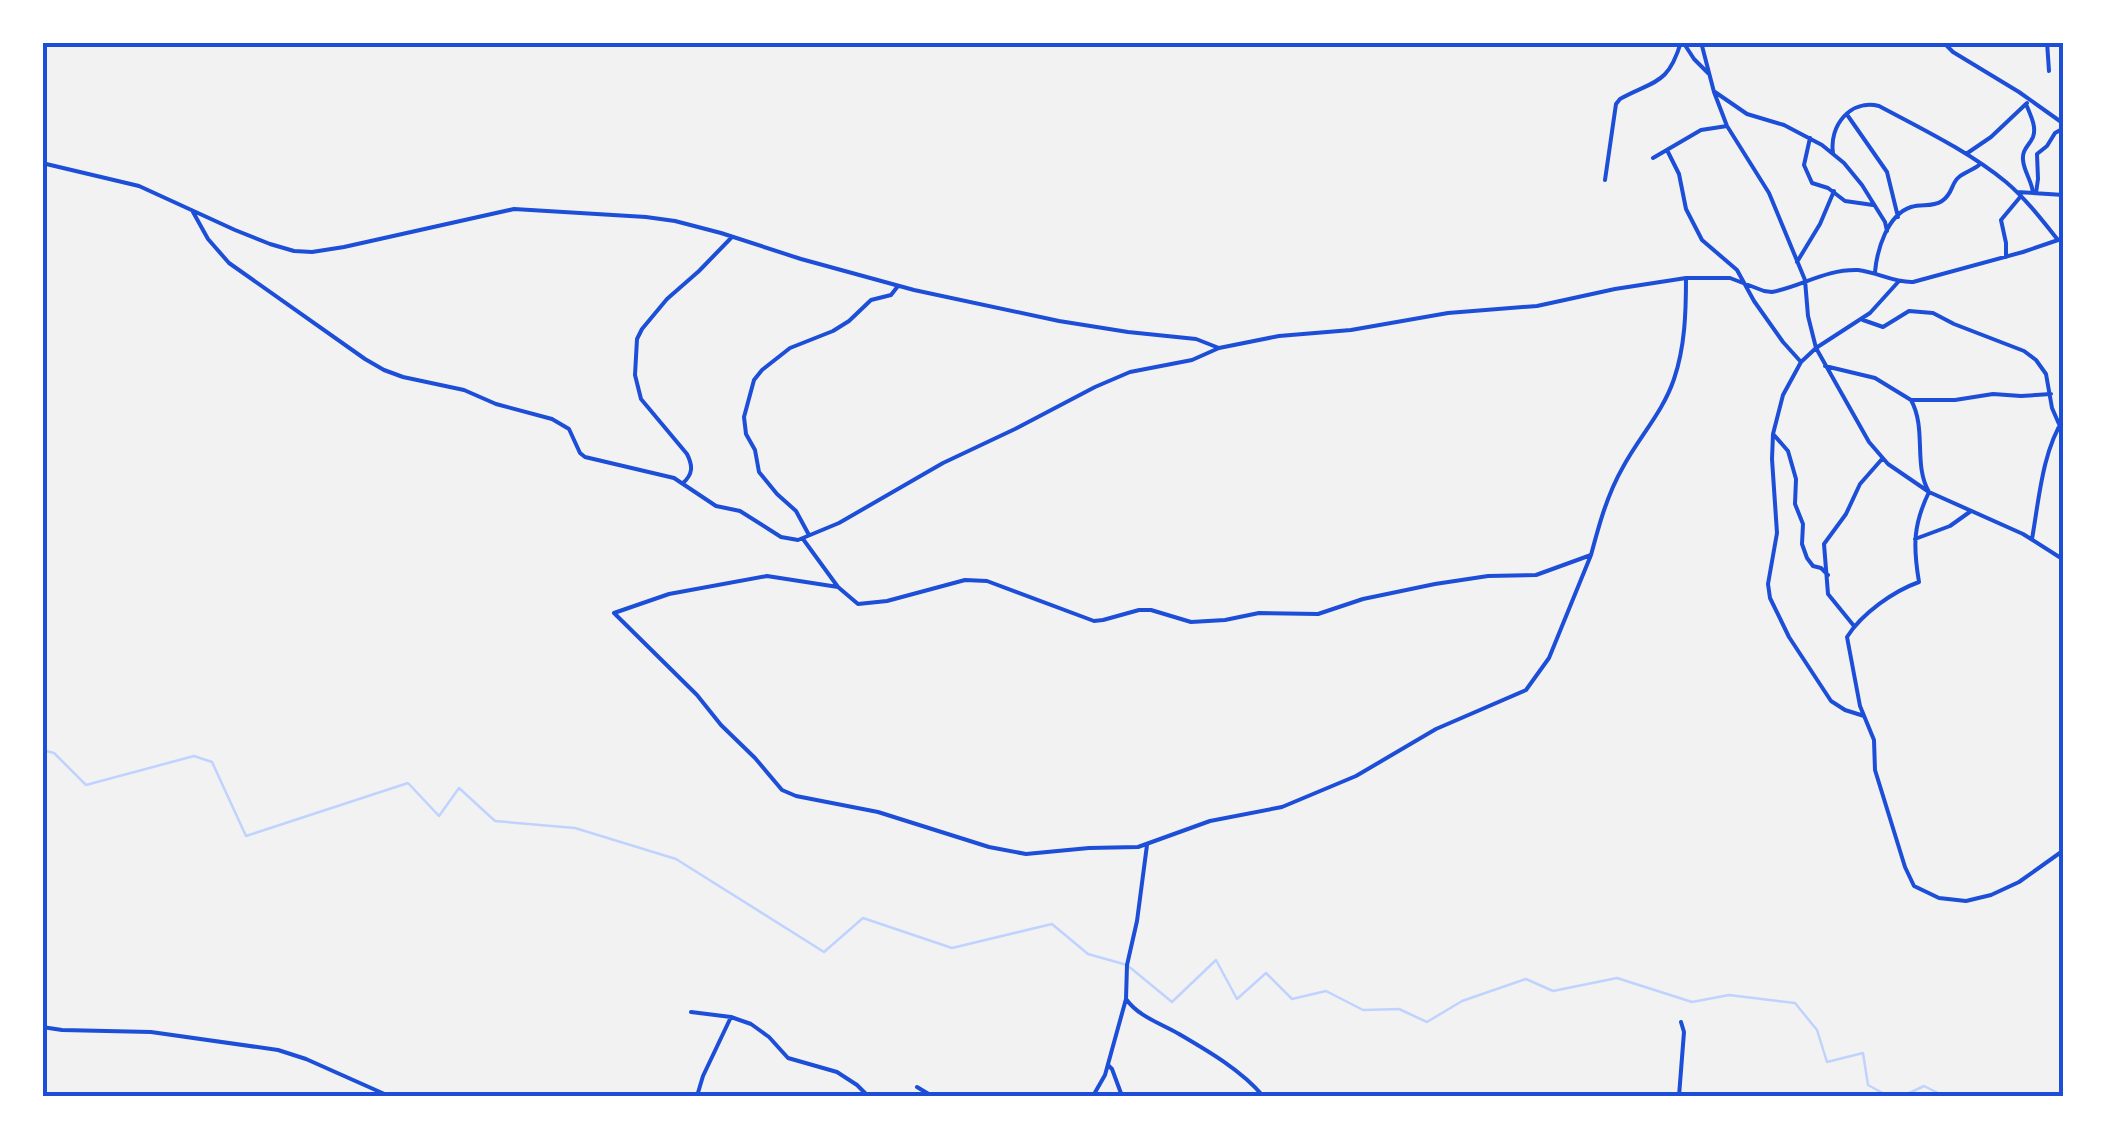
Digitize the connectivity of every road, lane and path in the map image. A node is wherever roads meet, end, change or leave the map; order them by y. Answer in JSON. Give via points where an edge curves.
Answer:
{"nodes":[{"id":1,"x":1682,"y":42,"type":"edge"},
{"id":2,"x":1701,"y":42,"type":"edge"},
{"id":3,"x":1943,"y":42,"type":"edge"},
{"id":4,"x":2047,"y":42,"type":"edge"},
{"id":5,"x":2049,"y":71,"type":"dead end"},
{"id":6,"x":1710,"y":74,"type":"junction"},
{"id":7,"x":1714,"y":92,"type":"junction"},
{"id":8,"x":2028,"y":102,"type":"junction"},
{"id":9,"x":1847,"y":115,"type":"junction"},
{"id":10,"x":1727,"y":126,"type":"junction"},
{"id":11,"x":2064,"y":126,"type":"edge"},
{"id":12,"x":1810,"y":138,"type":"junction"},
{"id":13,"x":1667,"y":150,"type":"junction"},
{"id":14,"x":1832,"y":153,"type":"junction"},
{"id":15,"x":1966,"y":154,"type":"junction"},
{"id":16,"x":1653,"y":158,"type":"dead end"},
{"id":17,"x":42,"y":163,"type":"edge"},
{"id":18,"x":1980,"y":164,"type":"junction"},
{"id":19,"x":1606,"y":180,"type":"dead end"},
{"id":20,"x":1834,"y":191,"type":"junction"},
{"id":21,"x":2035,"y":193,"type":"junction"},
{"id":22,"x":2019,"y":194,"type":"junction"},
{"id":23,"x":2064,"y":194,"type":"edge"},
{"id":24,"x":1874,"y":205,"type":"junction"},
{"id":25,"x":193,"y":212,"type":"junction"},
{"id":26,"x":1898,"y":217,"type":"junction"},
{"id":27,"x":1886,"y":231,"type":"junction"},
{"id":28,"x":732,"y":238,"type":"junction"},
{"id":29,"x":2061,"y":239,"type":"edge"},
{"id":30,"x":2006,"y":257,"type":"junction"},
{"id":31,"x":1796,"y":262,"type":"junction"},
{"id":32,"x":1874,"y":272,"type":"junction"},
{"id":33,"x":1686,"y":278,"type":"junction"},
{"id":34,"x":1805,"y":280,"type":"junction"},
{"id":35,"x":1899,"y":281,"type":"junction"},
{"id":36,"x":1746,"y":282,"type":"junction"},
{"id":37,"x":898,"y":286,"type":"junction"},
{"id":38,"x":1862,"y":320,"type":"junction"},
{"id":39,"x":1219,"y":348,"type":"junction"},
{"id":40,"x":1816,"y":348,"type":"junction"},
{"id":41,"x":1801,"y":362,"type":"junction"},
{"id":42,"x":1825,"y":366,"type":"junction"},
{"id":43,"x":2051,"y":394,"type":"junction"},
{"id":44,"x":1911,"y":400,"type":"junction"},
{"id":45,"x":2064,"y":418,"type":"edge"},
{"id":46,"x":2060,"y":424,"type":"junction"},
{"id":47,"x":1773,"y":434,"type":"junction"},
{"id":48,"x":2052,"y":445,"type":"junction"},
{"id":49,"x":2064,"y":449,"type":"edge"},
{"id":50,"x":1882,"y":459,"type":"junction"},
{"id":51,"x":683,"y":483,"type":"junction"},
{"id":52,"x":1929,"y":492,"type":"junction"},
{"id":53,"x":1971,"y":511,"type":"junction"},
{"id":54,"x":806,"y":538,"type":"junction"},
{"id":55,"x":1915,"y":539,"type":"junction"},
{"id":56,"x":2032,"y":539,"type":"junction"},
{"id":57,"x":1591,"y":555,"type":"junction"},
{"id":58,"x":2064,"y":560,"type":"edge"},
{"id":59,"x":1828,"y":575,"type":"junction"},
{"id":60,"x":838,"y":588,"type":"junction"},
{"id":61,"x":1854,"y":626,"type":"junction"},
{"id":62,"x":1864,"y":716,"type":"junction"},
{"id":63,"x":1147,"y":844,"type":"junction"},
{"id":64,"x":2064,"y":850,"type":"edge"},
{"id":65,"x":1126,"y":999,"type":"junction"},
{"id":66,"x":691,"y":1012,"type":"dead end"},
{"id":67,"x":731,"y":1017,"type":"junction"},
{"id":68,"x":1681,"y":1022,"type":"dead end"},
{"id":69,"x":42,"y":1027,"type":"edge"},
{"id":70,"x":1108,"y":1065,"type":"junction"},
{"id":71,"x":917,"y":1087,"type":"dead end"},
{"id":72,"x":389,"y":1096,"type":"edge"},
{"id":73,"x":697,"y":1096,"type":"edge"},
{"id":74,"x":868,"y":1096,"type":"edge"},
{"id":75,"x":932,"y":1096,"type":"edge"},
{"id":76,"x":1093,"y":1096,"type":"edge"},
{"id":77,"x":1122,"y":1096,"type":"edge"},
{"id":78,"x":1262,"y":1096,"type":"edge"},
{"id":79,"x":1679,"y":1096,"type":"edge"}],
"edges":[{"from":1,"to":6,"type":"street"},
{"from":1,"to":19,"type":"street","via":[[1670,72],[1616,104]]},
{"from":2,"to":6,"type":"street"},
{"from":3,"to":8,"type":"street"},
{"from":4,"to":5,"type":"street"},
{"from":6,"to":7,"type":"street"},
{"from":7,"to":10,"type":"street"},
{"from":7,"to":12,"type":"street","via":[[1746,114]]},
{"from":8,"to":11,"type":"street"},
{"from":8,"to":15,"type":"street"},
{"from":8,"to":21,"type":"street","via":[[2034,131],[2023,160]]},
{"from":9,"to":14,"type":"street","via":[[1833,130]]},
{"from":9,"to":15,"type":"street","via":[[1879,106]]},
{"from":9,"to":26,"type":"street","via":[[1887,172]]},
{"from":10,"to":13,"type":"street","via":[[1701,130]]},
{"from":10,"to":31,"type":"street","via":[[1769,192]]},
{"from":11,"to":21,"type":"street","via":[[2037,154]]},
{"from":12,"to":14,"type":"street"},
{"from":12,"to":20,"type":"street","via":[[1804,165],[1809,180]]},
{"from":13,"to":16,"type":"street"},
{"from":13,"to":36,"type":"street","via":[[1697,232]]},
{"from":14,"to":24,"type":"street"},
{"from":15,"to":18,"type":"street"},
{"from":17,"to":25,"type":"street","via":[[140,186]]},
{"from":18,"to":22,"type":"street"},
{"from":18,"to":26,"type":"street","via":[[1958,178],[1942,201],[1915,205]]},
{"from":20,"to":24,"type":"street","via":[[1845,201]]},
{"from":20,"to":31,"type":"street"},
{"from":21,"to":22,"type":"street"},
{"from":21,"to":23,"type":"street"},
{"from":22,"to":29,"type":"street"},
{"from":22,"to":30,"type":"street","via":[[2000,223]]},
{"from":24,"to":27,"type":"street"},
{"from":25,"to":28,"type":"street","via":[[302,252],[526,209],[646,217]]},
{"from":25,"to":51,"type":"street","via":[[242,274],[384,370],[546,416],[569,429],[584,457]]},
{"from":26,"to":27,"type":"street"},
{"from":27,"to":32,"type":"street"},
{"from":28,"to":37,"type":"street"},
{"from":28,"to":51,"type":"street","via":[[666,299],[637,339],[637,390],[691,462]]},
{"from":29,"to":30,"type":"street"},
{"from":30,"to":35,"type":"street","via":[[1919,282]]},
{"from":31,"to":34,"type":"street"},
{"from":32,"to":34,"type":"street","via":[[1826,272]]},
{"from":32,"to":35,"type":"street"},
{"from":33,"to":36,"type":"street"},
{"from":33,"to":39,"type":"street","via":[[1537,306]]},
{"from":33,"to":57,"type":"street","via":[[1673,382],[1618,474]]},
{"from":34,"to":36,"type":"street","via":[[1772,292]]},
{"from":34,"to":40,"type":"street"},
{"from":35,"to":38,"type":"street"},
{"from":36,"to":41,"type":"street"},
{"from":37,"to":39,"type":"street"},
{"from":37,"to":54,"type":"street","via":[[833,330],[790,348],[754,380],[746,434],[759,472],[796,511]]},
{"from":38,"to":40,"type":"street"},
{"from":38,"to":43,"type":"street","via":[[1884,327],[1908,311],[1933,313],[2031,355]]},
{"from":39,"to":54,"type":"street","via":[[1095,386]]},
{"from":40,"to":41,"type":"street"},
{"from":40,"to":42,"type":"street"},
{"from":41,"to":47,"type":"street"},
{"from":42,"to":44,"type":"street","via":[[1875,378]]},
{"from":42,"to":50,"type":"street"},
{"from":43,"to":44,"type":"street"},
{"from":43,"to":46,"type":"street"},
{"from":44,"to":52,"type":"street"},
{"from":45,"to":46,"type":"street"},
{"from":46,"to":48,"type":"street"},
{"from":47,"to":59,"type":"street","via":[[1790,456],[1807,558]]},
{"from":47,"to":62,"type":"street","via":[[1777,534],[1770,598],[1831,701]]},
{"from":48,"to":49,"type":"street"},
{"from":48,"to":56,"type":"street"},
{"from":50,"to":52,"type":"street"},
{"from":50,"to":59,"type":"street","via":[[1826,540]]},
{"from":51,"to":54,"type":"street","via":[[709,503],[740,511],[787,540]]},
{"from":52,"to":53,"type":"street"},
{"from":52,"to":55,"type":"street"},
{"from":53,"to":55,"type":"street"},
{"from":53,"to":56,"type":"street"},
{"from":54,"to":60,"type":"street"},
{"from":55,"to":61,"type":"street","via":[[1919,583]]},
{"from":56,"to":58,"type":"street"},
{"from":57,"to":60,"type":"street","via":[[1536,574],[1435,584],[1318,614],[1259,613],[1203,622],[1151,610],[1094,620],[977,580],[869,604],[858,604]]},
{"from":57,"to":63,"type":"street","via":[[1549,658],[1526,690],[1312,796]]},
{"from":59,"to":61,"type":"street","via":[[1828,595]]},
{"from":60,"to":63,"type":"street","via":[[761,576],[668,594],[614,613],[788,793],[1017,854]]},
{"from":61,"to":62,"type":"street","via":[[1847,640]]},
{"from":62,"to":64,"type":"street","via":[[1914,886],[1966,902],[2019,882]]},
{"from":63,"to":65,"type":"street"},
{"from":65,"to":70,"type":"street"},
{"from":65,"to":78,"type":"street","via":[[1144,1017],[1238,1072]]},
{"from":66,"to":67,"type":"street"},
{"from":67,"to":73,"type":"street"},
{"from":67,"to":74,"type":"street","via":[[760,1030],[796,1062],[847,1077]]},
{"from":68,"to":79,"type":"street"},
{"from":69,"to":72,"type":"street","via":[[151,1032],[278,1050]]},
{"from":70,"to":76,"type":"street"},
{"from":70,"to":77,"type":"street"},
{"from":71,"to":75,"type":"street"}]}
